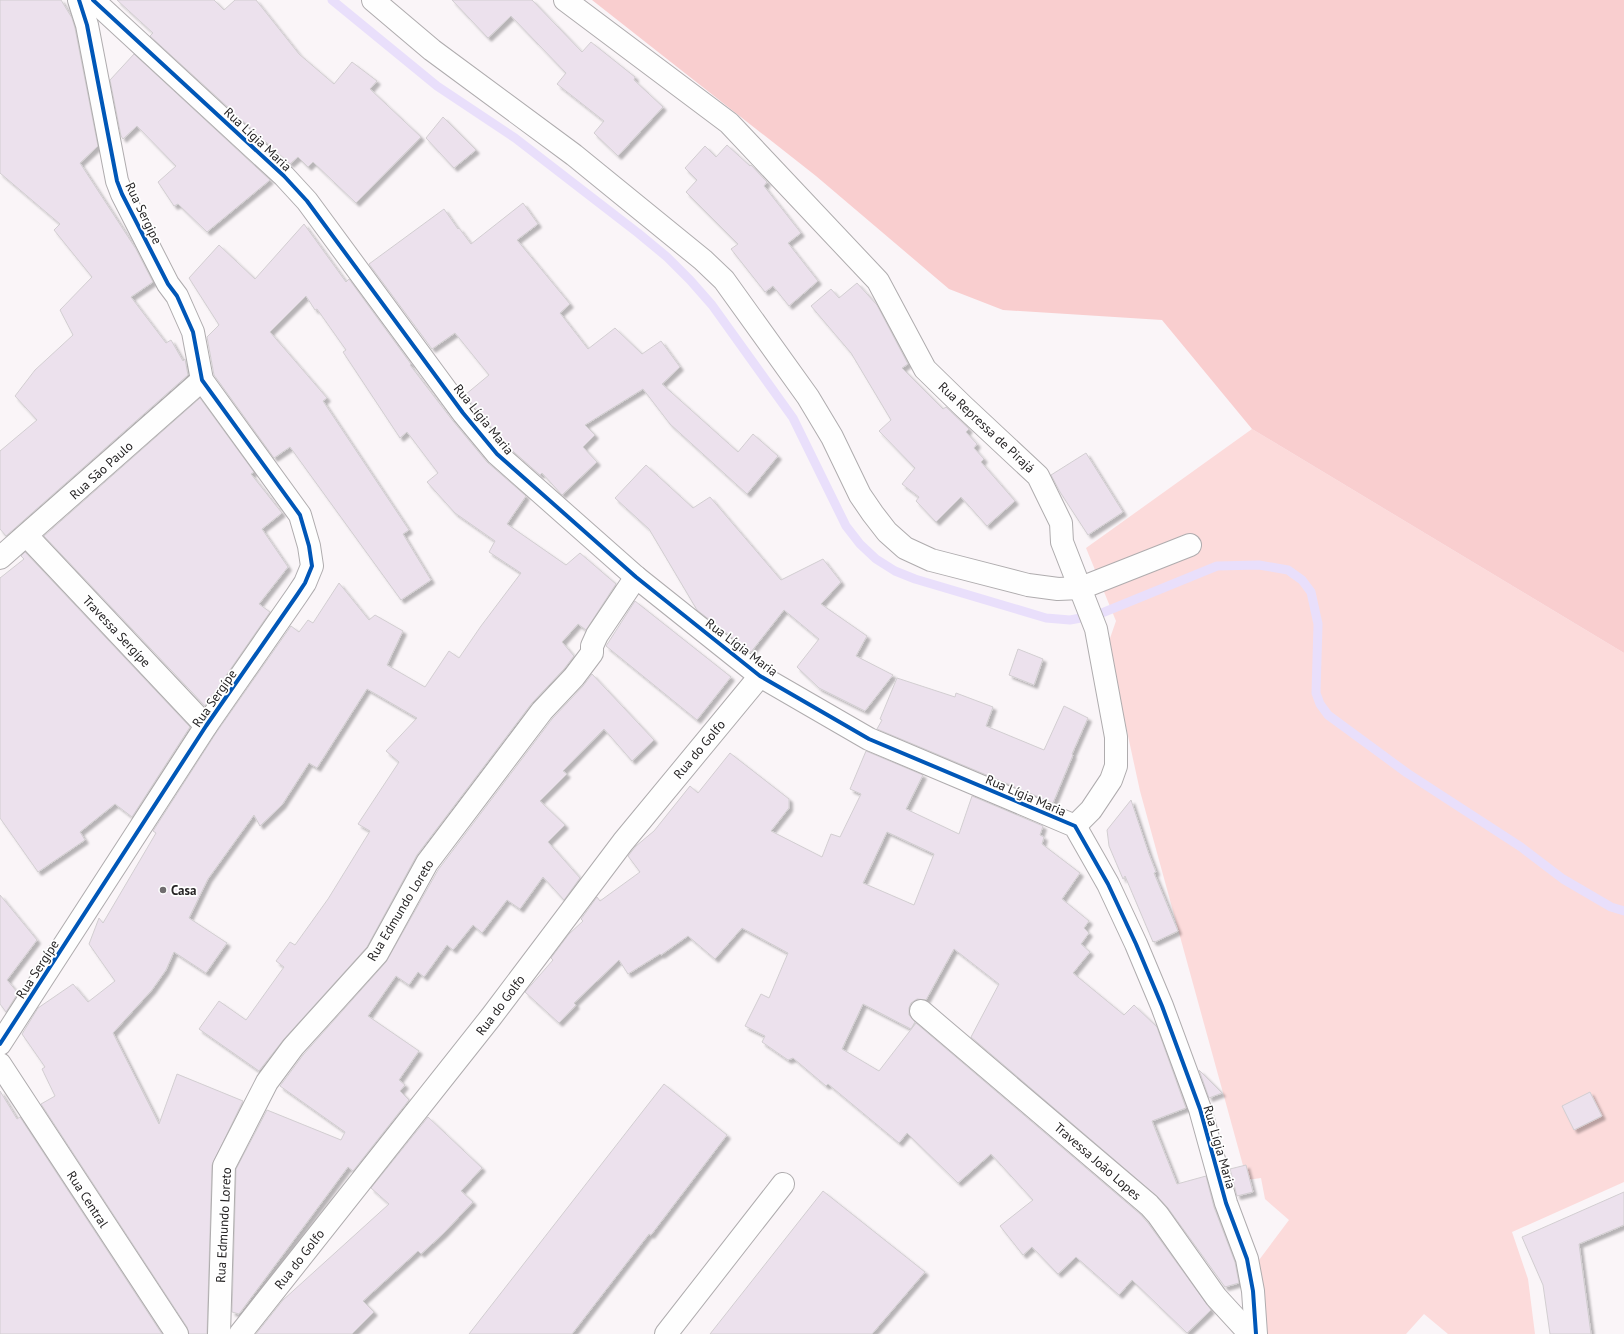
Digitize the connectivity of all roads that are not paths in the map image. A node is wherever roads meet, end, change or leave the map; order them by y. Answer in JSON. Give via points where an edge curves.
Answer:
{"nodes":[{"id":1,"x":79,"y":0,"type":"edge"},
{"id":2,"x":93,"y":0,"type":"edge"},
{"id":3,"x":373,"y":0,"type":"edge"},
{"id":4,"x":565,"y":0,"type":"edge"},
{"id":5,"x":202,"y":380,"type":"junction"},
{"id":6,"x":27,"y":536,"type":"junction"},
{"id":7,"x":1190,"y":545,"type":"dead end"},
{"id":8,"x":0,"y":558,"type":"edge"},
{"id":9,"x":636,"y":577,"type":"junction"},
{"id":10,"x":1081,"y":588,"type":"junction"},
{"id":11,"x":760,"y":676,"type":"junction"},
{"id":12,"x":206,"y":726,"type":"junction"},
{"id":13,"x":1074,"y":826,"type":"junction"},
{"id":14,"x":921,"y":1011,"type":"dead end"},
{"id":15,"x":0,"y":1044,"type":"edge"},
{"id":16,"x":0,"y":1064,"type":"edge"},
{"id":17,"x":783,"y":1184,"type":"dead end"},
{"id":18,"x":177,"y":1334,"type":"edge"},
{"id":19,"x":219,"y":1334,"type":"edge"},
{"id":20,"x":240,"y":1334,"type":"edge"},
{"id":21,"x":666,"y":1334,"type":"edge"},
{"id":22,"x":1250,"y":1334,"type":"edge"},
{"id":23,"x":1256,"y":1334,"type":"edge"}],
"edges":[{"from":1,"to":5,"type":"street","name":"Rua Sergipe","via":[[87,25],[117,181],[193,332]]},
{"from":2,"to":9,"type":"street","name":"Rua Lígia Maria","via":[[284,176],[307,201],[497,454]]},
{"from":3,"to":10,"type":"street","via":[[432,50],[574,155],[724,280],[808,397],[872,514],[905,548],[931,560],[1028,585],[1058,589]]},
{"from":4,"to":10,"type":"street","name":"Rua Repressa de Pirajá","via":[[729,123],[878,281],[925,369],[1038,476],[1061,523],[1062,542]]},
{"from":5,"to":6,"type":"street","name":"Rua São Paulo"},
{"from":5,"to":12,"type":"street","name":"Rua Sergípe","via":[[300,515],[312,566],[298,595]]},
{"from":6,"to":8,"type":"street","name":"Rua São Paulo"},
{"from":6,"to":12,"type":"street","name":"Travessa Sergípe"},
{"from":7,"to":10,"type":"street"},
{"from":9,"to":11,"type":"street","name":"Rua Lígia Maria"},
{"from":9,"to":19,"type":"street","name":"Rua Edmundo Loreto","via":[[597,635],[592,653],[574,677],[542,711],[427,863],[377,954],[293,1047],[267,1082],[224,1166]]},
{"from":10,"to":13,"type":"street","name":"Rua Repressa de Pirajá","via":[[1096,629],[1116,737],[1116,766],[1111,780],[1095,804]]},
{"from":11,"to":13,"type":"street","name":"Rua Lígia Maria","via":[[869,739]]},
{"from":11,"to":20,"type":"street","name":"Rua do Golfo","via":[[622,842],[491,1017]]},
{"from":12,"to":15,"type":"street","name":"Rua Sergípe"},
{"from":13,"to":23,"type":"street","name":"Rua Lígia Maria","via":[[1108,884],[1136,944],[1200,1109],[1226,1203],[1247,1259],[1253,1291]]},
{"from":14,"to":22,"type":"street","name":"Travessa João Lopes","via":[[1148,1205],[1158,1215],[1216,1297]]},
{"from":16,"to":18,"type":"street","name":"Rua Central"},
{"from":17,"to":21,"type":"street"}]}
